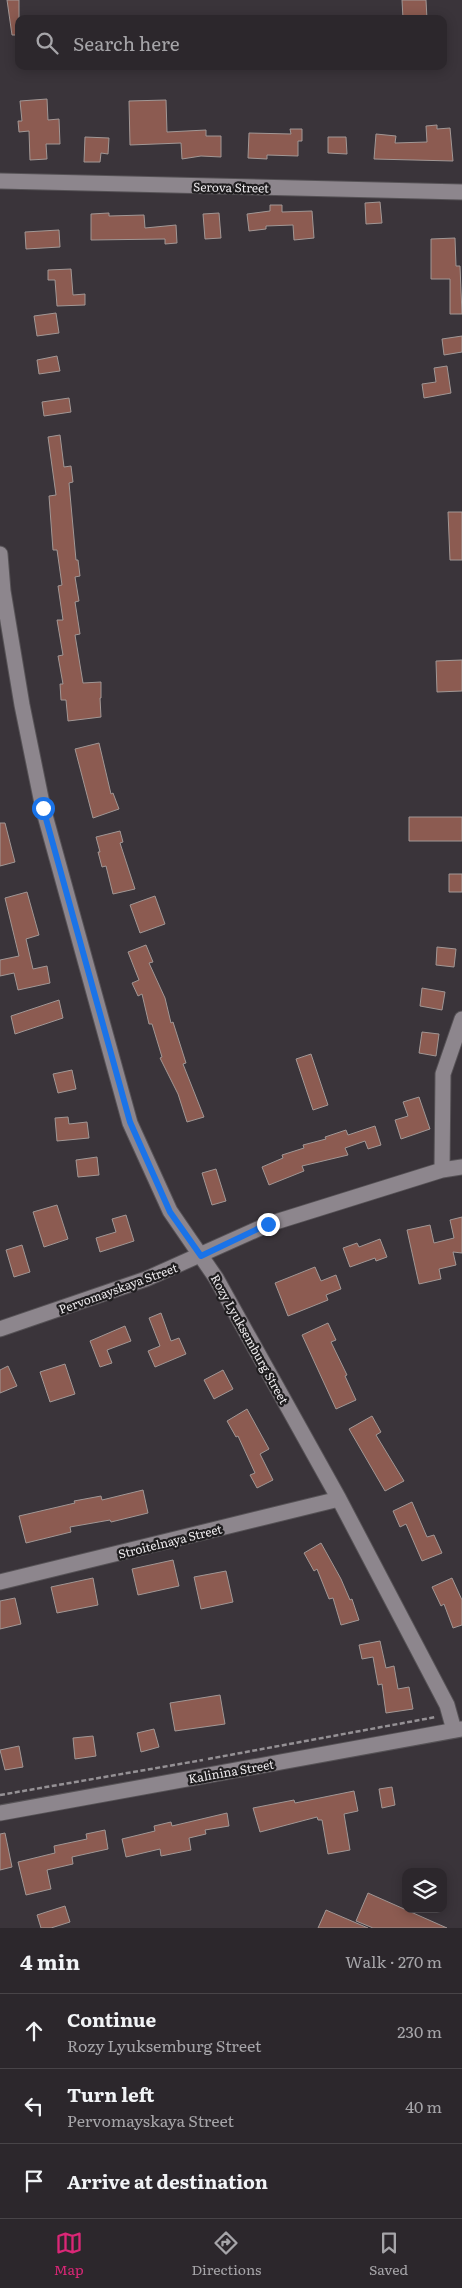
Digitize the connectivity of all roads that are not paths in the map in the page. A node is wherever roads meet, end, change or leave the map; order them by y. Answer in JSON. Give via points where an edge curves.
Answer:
{"nodes":[{"id":1,"x":0,"y":181,"type":"edge"},
{"id":2,"x":462,"y":192,"type":"edge"},
{"id":3,"x":0,"y":554,"type":"edge"},
{"id":4,"x":462,"y":1019,"type":"edge"},
{"id":5,"x":462,"y":1167,"type":"edge"},
{"id":6,"x":442,"y":1170,"type":"junction"},
{"id":7,"x":201,"y":1256,"type":"junction"},
{"id":8,"x":0,"y":1329,"type":"edge"},
{"id":9,"x":339,"y":1499,"type":"junction"},
{"id":10,"x":0,"y":1582,"type":"edge"},
{"id":11,"x":458,"y":1730,"type":"edge"},
{"id":12,"x":0,"y":1813,"type":"edge"}],
"edges":[{"from":1,"to":2,"type":"street","name":"Serova Street"},
{"from":3,"to":7,"type":"street","name":"Rozy Lyuksemburg Street","via":[[22,705],[43,808],[130,1122],[170,1212]]},
{"from":4,"to":6,"type":"street","via":[[443,1074]]},
{"from":5,"to":6,"type":"street","name":"Pervomayskaya Street"},
{"from":6,"to":7,"type":"street","name":"Pervomayskaya Street","via":[[268,1224]]},
{"from":7,"to":8,"type":"street","name":"Pervomayskaya Street","via":[[137,1282]]},
{"from":7,"to":9,"type":"street","name":"Rozy Lyuksemburg Street"},
{"from":9,"to":10,"type":"street","name":"Stroitelnaya Street"},
{"from":9,"to":11,"type":"street","name":"Rozy Lyuksemburg Street"},
{"from":11,"to":12,"type":"street","name":"Kalinina Street"}]}
